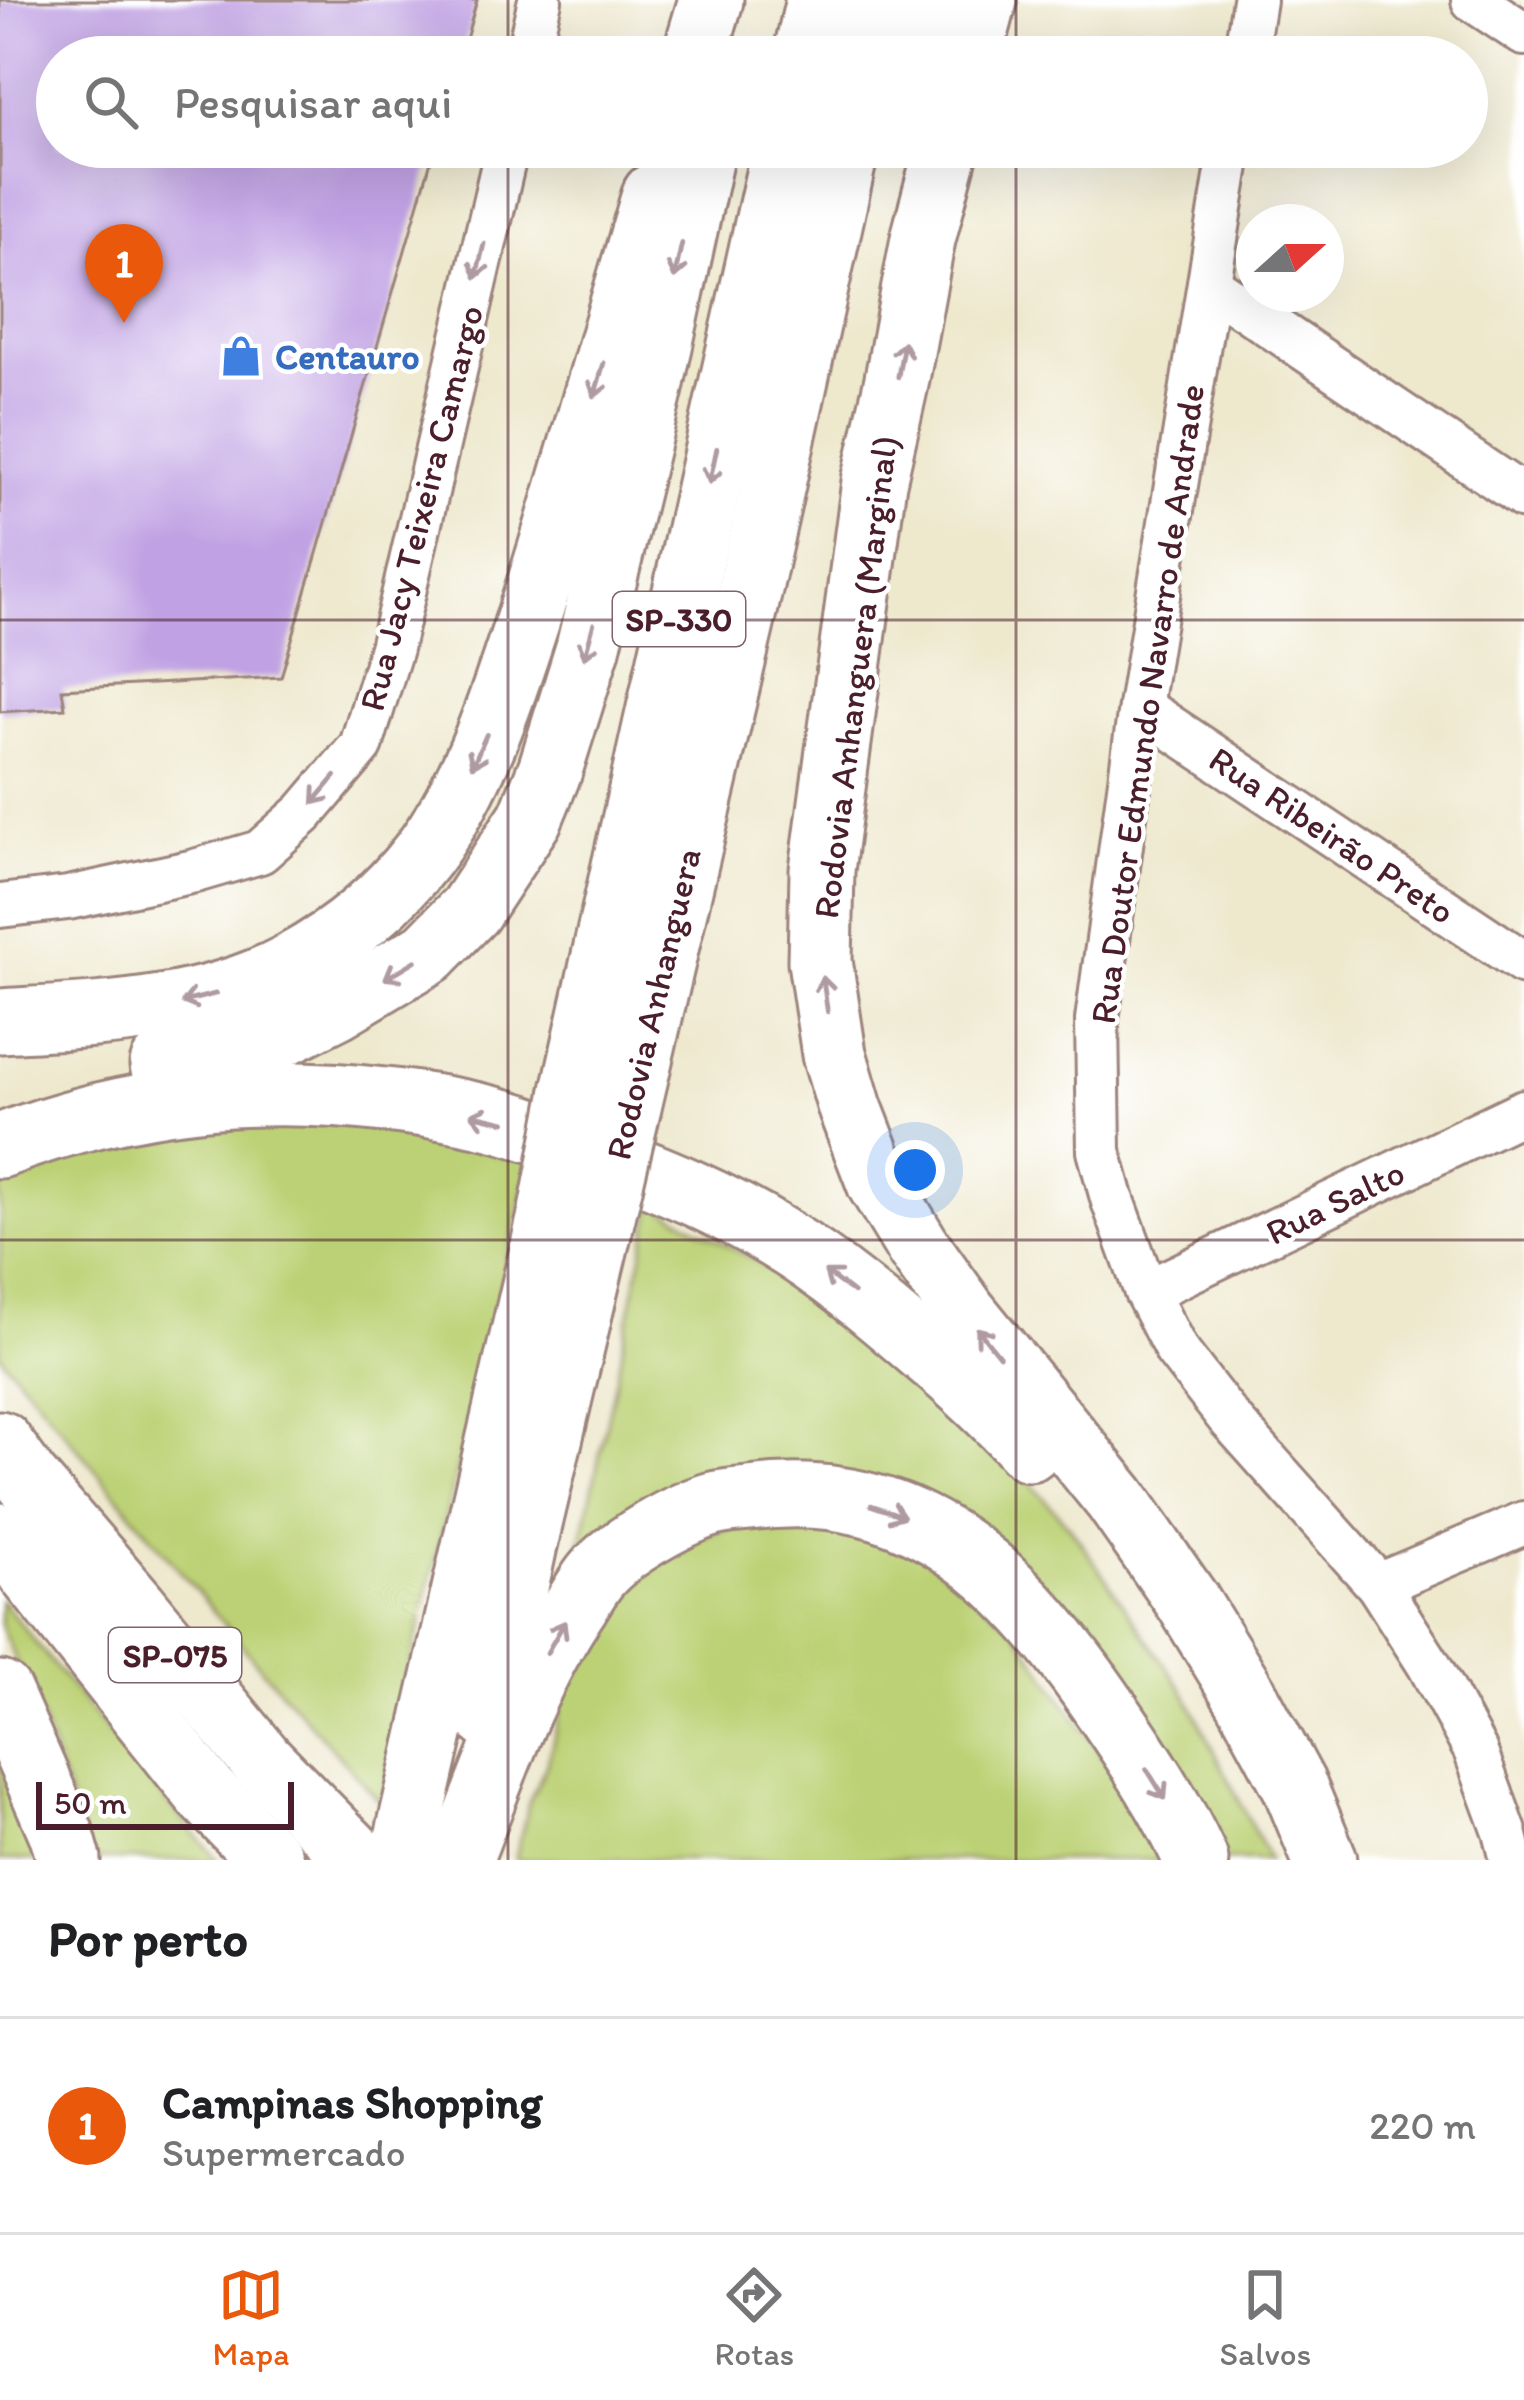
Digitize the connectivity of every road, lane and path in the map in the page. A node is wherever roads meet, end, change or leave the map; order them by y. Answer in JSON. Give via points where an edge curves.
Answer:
{"nodes":[{"id":1,"x":540,"y":0,"type":"edge"},
{"id":2,"x":711,"y":0,"type":"edge"},
{"id":3,"x":733,"y":0,"type":"edge"},
{"id":4,"x":818,"y":0,"type":"edge"},
{"id":5,"x":879,"y":0,"type":"edge"},
{"id":6,"x":937,"y":0,"type":"edge"},
{"id":7,"x":985,"y":0,"type":"edge"},
{"id":8,"x":1254,"y":0,"type":"edge"},
{"id":9,"x":1473,"y":0,"type":"edge"},
{"id":10,"x":1524,"y":34,"type":"edge"},
{"id":11,"x":532,"y":36,"type":"edge"},
{"id":12,"x":700,"y":36,"type":"edge"},
{"id":13,"x":725,"y":36,"type":"edge"},
{"id":14,"x":810,"y":36,"type":"edge"},
{"id":15,"x":871,"y":36,"type":"edge"},
{"id":16,"x":926,"y":36,"type":"edge"},
{"id":17,"x":976,"y":36,"type":"edge"},
{"id":18,"x":1248,"y":36,"type":"edge"},
{"id":19,"x":502,"y":168,"type":"edge"},
{"id":20,"x":662,"y":168,"type":"edge"},
{"id":21,"x":698,"y":168,"type":"edge"},
{"id":22,"x":780,"y":168,"type":"edge"},
{"id":23,"x":842,"y":168,"type":"edge"},
{"id":24,"x":884,"y":168,"type":"edge"},
{"id":25,"x":942,"y":168,"type":"edge"},
{"id":26,"x":1228,"y":168,"type":"edge"},
{"id":27,"x":1210,"y":285,"type":"junction"},
{"id":28,"x":1524,"y":497,"type":"edge"},
{"id":29,"x":748,"y":598,"type":"junction"},
{"id":30,"x":1139,"y":707,"type":"junction"},
{"id":31,"x":0,"y":906,"type":"edge"},
{"id":32,"x":1524,"y":963,"type":"edge"},
{"id":33,"x":0,"y":1021,"type":"edge"},
{"id":34,"x":602,"y":1099,"type":"junction"},
{"id":35,"x":0,"y":1108,"type":"edge"},
{"id":36,"x":1524,"y":1111,"type":"edge"},
{"id":37,"x":0,"y":1146,"type":"edge"},
{"id":38,"x":576,"y":1218,"type":"junction"},
{"id":39,"x":1146,"y":1292,"type":"junction"},
{"id":40,"x":0,"y":1443,"type":"edge"},
{"id":41,"x":1524,"y":1523,"type":"edge"},
{"id":42,"x":0,"y":1535,"type":"edge"},
{"id":43,"x":1378,"y":1585,"type":"junction"},
{"id":44,"x":0,"y":1693,"type":"edge"},
{"id":45,"x":69,"y":1860,"type":"edge"},
{"id":46,"x":271,"y":1860,"type":"edge"},
{"id":47,"x":359,"y":1860,"type":"edge"},
{"id":48,"x":402,"y":1860,"type":"edge"},
{"id":49,"x":459,"y":1860,"type":"edge"},
{"id":50,"x":1196,"y":1860,"type":"edge"},
{"id":51,"x":1299,"y":1860,"type":"edge"},
{"id":52,"x":1325,"y":1860,"type":"edge"},
{"id":53,"x":1512,"y":1860,"type":"edge"}],
"edges":[{"from":1,"to":11,"type":"street"},
{"from":2,"to":12,"type":"highway"},
{"from":3,"to":13,"type":"highway"},
{"from":4,"to":14,"type":"highway"},
{"from":5,"to":15,"type":"highway"},
{"from":6,"to":16,"type":"highway"},
{"from":7,"to":17,"type":"highway"},
{"from":8,"to":18,"type":"street"},
{"from":9,"to":10,"type":"street"},
{"from":19,"to":31,"type":"street","name":"Rua Jacy Teixeira Camargo","one_way":true,"via":[[362,746],[260,852]]},
{"from":20,"to":33,"type":"highway","one_way":true,"via":[[504,692],[456,803],[424,853],[357,922],[256,982],[124,1013]]},
{"from":21,"to":35,"type":"highway","one_way":true,"via":[[588,648],[530,819],[470,910],[430,952],[287,1032],[234,1054],[155,1066]]},
{"from":22,"to":34,"type":"highway","name":"Rodovia Anhanguera","number":"SP-330","one_way":true},
{"from":23,"to":29,"type":"highway","name":"Rodovia Anhanguera","number":"SP-330"},
{"from":24,"to":29,"type":"highway"},
{"from":52,"to":25,"type":"highway","name":"Rodovia Anhanguera (Marginal)","one_way":true,"via":[[1294,1785],[1188,1602],[965,1313],[879,1183],[834,1054],[820,961],[822,871],[874,482]]},
{"from":26,"to":27,"type":"street","name":"Rua Doutor Edmundo Navarro de Andrade"},
{"from":27,"to":28,"type":"street"},
{"from":27,"to":30,"type":"street","name":"Rua Doutor Edmundo Navarro de Andrade"},
{"from":29,"to":34,"type":"highway","name":"Rodovia Anhanguera","number":"SP-330"},
{"from":30,"to":32,"type":"street","name":"Rua Ribeirão Preto"},
{"from":30,"to":39,"type":"street","name":"Rua Doutor Edmundo Navarro de Andrade","via":[[1097,1020],[1098,1107],[1099,1151]]},
{"from":34,"to":38,"type":"highway","name":"Rodovia Anhanguera","number":"SP-330","bridge":true},
{"from":36,"to":39,"type":"street","name":"Rua Salto"},
{"from":51,"to":37,"type":"highway","one_way":true,"via":[[1189,1659],[1070,1495],[955,1376],[781,1239],[664,1179],[517,1125],[378,1100],[234,1094],[164,1101]]},
{"from":38,"to":48,"type":"highway","name":"Rodovia Anhanguera","number":"SP-330"},
{"from":38,"to":49,"type":"highway","name":"Rodovia Anhanguera","number":"SP-330","via":[[525,1545]]},
{"from":39,"to":43,"type":"street","name":"Rua Doutor Edmundo Navarro de Andrade","via":[[1176,1351],[1228,1417]]},
{"from":40,"to":47,"type":"highway","number":"SP-075","via":[[262,1762]]},
{"from":41,"to":43,"type":"street"},
{"from":42,"to":46,"type":"highway","number":"SP-075","via":[[206,1793]]},
{"from":43,"to":53,"type":"street","name":"Rua Doutor Edmundo Navarro de Andrade","via":[[1475,1750]]},
{"from":44,"to":45,"type":"highway"},
{"from":49,"to":50,"type":"highway","one_way":true,"via":[[554,1637],[598,1572],[653,1531],[714,1504],[784,1494],[853,1499],[961,1546],[1080,1670]]}]}
